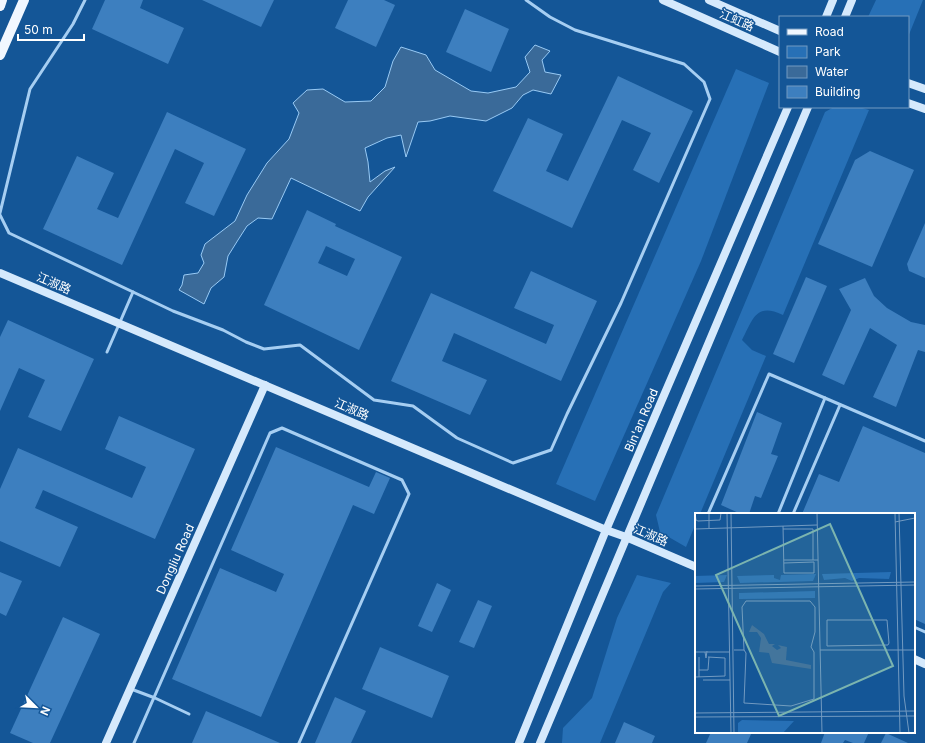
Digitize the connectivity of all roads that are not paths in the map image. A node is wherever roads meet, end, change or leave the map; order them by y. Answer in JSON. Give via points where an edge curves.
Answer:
{"nodes":[{"id":1,"x":2,"y":0,"type":"edge"},
{"id":2,"x":24,"y":0,"type":"edge"},
{"id":3,"x":85,"y":0,"type":"edge"},
{"id":4,"x":526,"y":0,"type":"edge"},
{"id":5,"x":662,"y":0,"type":"edge"},
{"id":6,"x":709,"y":0,"type":"edge"},
{"id":7,"x":833,"y":0,"type":"edge"},
{"id":8,"x":852,"y":0,"type":"edge"},
{"id":9,"x":0,"y":6,"type":"edge"},
{"id":10,"x":826,"y":16,"type":"edge"},
{"id":11,"x":845,"y":16,"type":"edge"},
{"id":12,"x":779,"y":31,"type":"edge"},
{"id":13,"x":779,"y":52,"type":"edge"},
{"id":14,"x":0,"y":55,"type":"edge"},
{"id":15,"x":909,"y":83,"type":"edge"},
{"id":16,"x":925,"y":89,"type":"edge"},
{"id":17,"x":909,"y":103,"type":"edge"},
{"id":18,"x":788,"y":108,"type":"edge"},
{"id":19,"x":808,"y":108,"type":"edge"},
{"id":20,"x":925,"y":109,"type":"edge"},
{"id":21,"x":0,"y":214,"type":"edge"},
{"id":22,"x":0,"y":273,"type":"edge"},
{"id":23,"x":133,"y":292,"type":"junction"},
{"id":24,"x":119,"y":323,"type":"junction"},
{"id":25,"x":107,"y":352,"type":"dead end"},
{"id":26,"x":265,"y":385,"type":"junction"},
{"id":27,"x":825,"y":398,"type":"junction"},
{"id":28,"x":840,"y":404,"type":"junction"},
{"id":29,"x":925,"y":441,"type":"edge"},
{"id":30,"x":708,"y":513,"type":"edge"},
{"id":31,"x":778,"y":513,"type":"edge"},
{"id":32,"x":793,"y":513,"type":"edge"},
{"id":33,"x":606,"y":530,"type":"junction"},
{"id":34,"x":626,"y":537,"type":"junction"},
{"id":35,"x":695,"y":567,"type":"edge"},
{"id":36,"x":915,"y":628,"type":"edge"},
{"id":37,"x":925,"y":632,"type":"edge"},
{"id":38,"x":915,"y":659,"type":"edge"},
{"id":39,"x":925,"y":664,"type":"edge"},
{"id":40,"x":130,"y":689,"type":"junction"},
{"id":41,"x":155,"y":698,"type":"junction"},
{"id":42,"x":189,"y":714,"type":"dead end"},
{"id":43,"x":106,"y":743,"type":"edge"},
{"id":44,"x":134,"y":743,"type":"edge"},
{"id":45,"x":300,"y":743,"type":"edge"},
{"id":46,"x":519,"y":743,"type":"edge"},
{"id":47,"x":540,"y":743,"type":"edge"}],
"edges":[{"from":1,"to":9,"type":"main road"},
{"from":2,"to":14,"type":"main road"},
{"from":3,"to":21,"type":"lane","via":[[73,24],[30,89]]},
{"from":4,"to":23,"type":"lane","via":[[575,30],[684,64],[704,82],[710,99],[622,303],[551,450],[512,462],[457,438],[413,406],[374,400],[300,345],[264,349]]},
{"from":5,"to":13,"type":"main road","name":"江虹路"},
{"from":6,"to":12,"type":"main road","name":"江虹路"},
{"from":7,"to":10,"type":"main road"},
{"from":8,"to":11,"type":"main road"},
{"from":15,"to":16,"type":"main road"},
{"from":17,"to":20,"type":"main road"},
{"from":18,"to":33,"type":"main road","name":"Bin'an Road"},
{"from":19,"to":34,"type":"main road"},
{"from":21,"to":23,"type":"lane","via":[[9,233]]},
{"from":22,"to":24,"type":"main road","name":"江淑路"},
{"from":23,"to":24,"type":"lane"},
{"from":24,"to":25,"type":"lane"},
{"from":24,"to":26,"type":"main road","name":"江淑路"},
{"from":26,"to":33,"type":"main road","name":"江淑路"},
{"from":26,"to":40,"type":"main road","name":"Dongliu Road"},
{"from":27,"to":28,"type":"lane"},
{"from":27,"to":30,"type":"lane","via":[[769,374]]},
{"from":27,"to":31,"type":"lane"},
{"from":28,"to":29,"type":"lane"},
{"from":28,"to":32,"type":"lane"},
{"from":33,"to":34,"type":"main road","name":"江淑路"},
{"from":33,"to":46,"type":"main road","name":"Bin'an Road"},
{"from":34,"to":35,"type":"main road","name":"江淑路"},
{"from":34,"to":47,"type":"main road"},
{"from":36,"to":37,"type":"lane"},
{"from":38,"to":39,"type":"main road"},
{"from":40,"to":41,"type":"lane"},
{"from":40,"to":43,"type":"main road","name":"Dongliu Road"},
{"from":41,"to":42,"type":"lane"},
{"from":41,"to":44,"type":"lane"},
{"from":41,"to":45,"type":"lane","via":[[270,433],[282,428],[402,480],[409,494]]}]}
